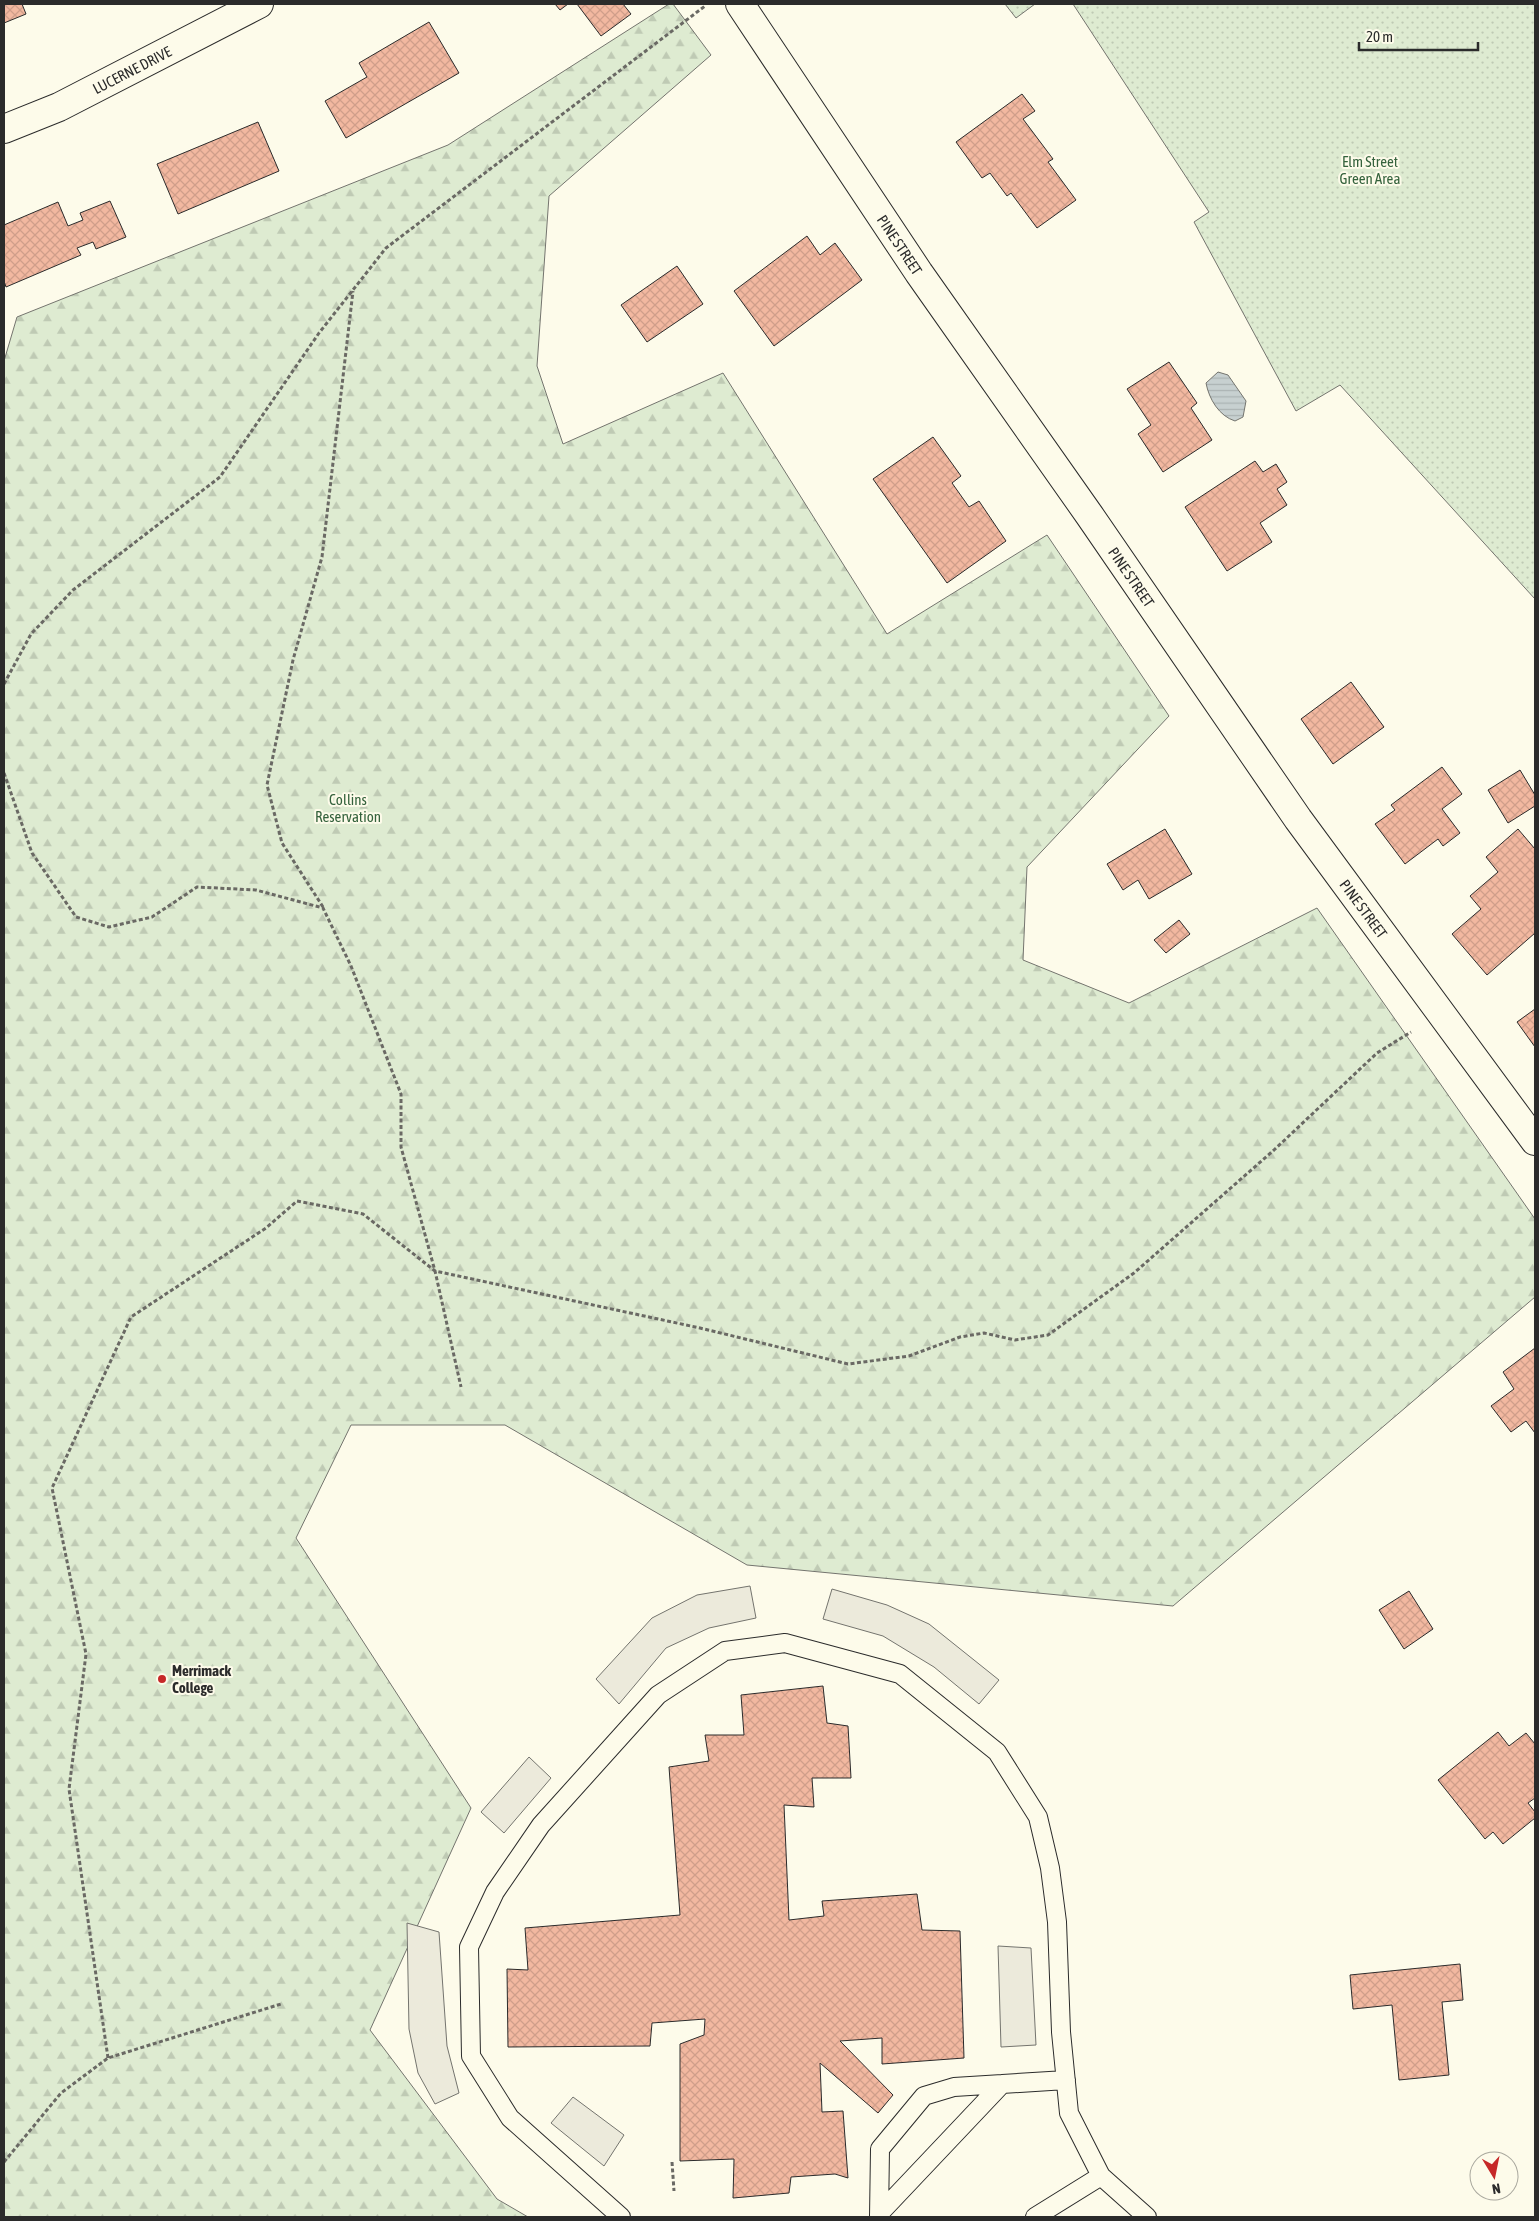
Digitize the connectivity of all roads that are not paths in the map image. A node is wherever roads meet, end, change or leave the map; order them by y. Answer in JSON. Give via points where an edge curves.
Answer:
{"nodes":[{"id":1,"x":259,"y":4,"type":"edge"},
{"id":2,"x":740,"y":4,"type":"edge"},
{"id":3,"x":4,"y":129,"type":"edge"},
{"id":4,"x":1535,"y":1141,"type":"edge"},
{"id":5,"x":1066,"y":2080,"type":"junction"},
{"id":6,"x":1002,"y":2084,"type":"junction"},
{"id":7,"x":1101,"y":2176,"type":"junction"},
{"id":8,"x":879,"y":2216,"type":"edge"},
{"id":9,"x":620,"y":2217,"type":"edge"},
{"id":10,"x":1035,"y":2217,"type":"edge"},
{"id":11,"x":1147,"y":2217,"type":"edge"}],
"edges":[{"from":1,"to":3,"type":"street","name":"LUCERNE DRIVE","via":[[59,107]]},
{"from":2,"to":4,"type":"street","name":"PINE STREET","via":[[919,274],[1096,523],[1298,819]]},
{"from":5,"to":6,"type":"lane"},
{"from":5,"to":7,"type":"lane","via":[[1069,2113]]},
{"from":5,"to":9,"type":"lane","via":[[1057,1922],[1050,1868],[1038,1818],[997,1752],[900,1674],[785,1643],[725,1651],[658,1695],[541,1826],[496,1892],[469,1946],[471,2056],[510,2118]]},
{"from":6,"to":8,"type":"lane"},
{"from":6,"to":8,"type":"lane","via":[[954,2087],[924,2096],[880,2149]]},
{"from":7,"to":10,"type":"lane"},
{"from":7,"to":11,"type":"lane"}]}
